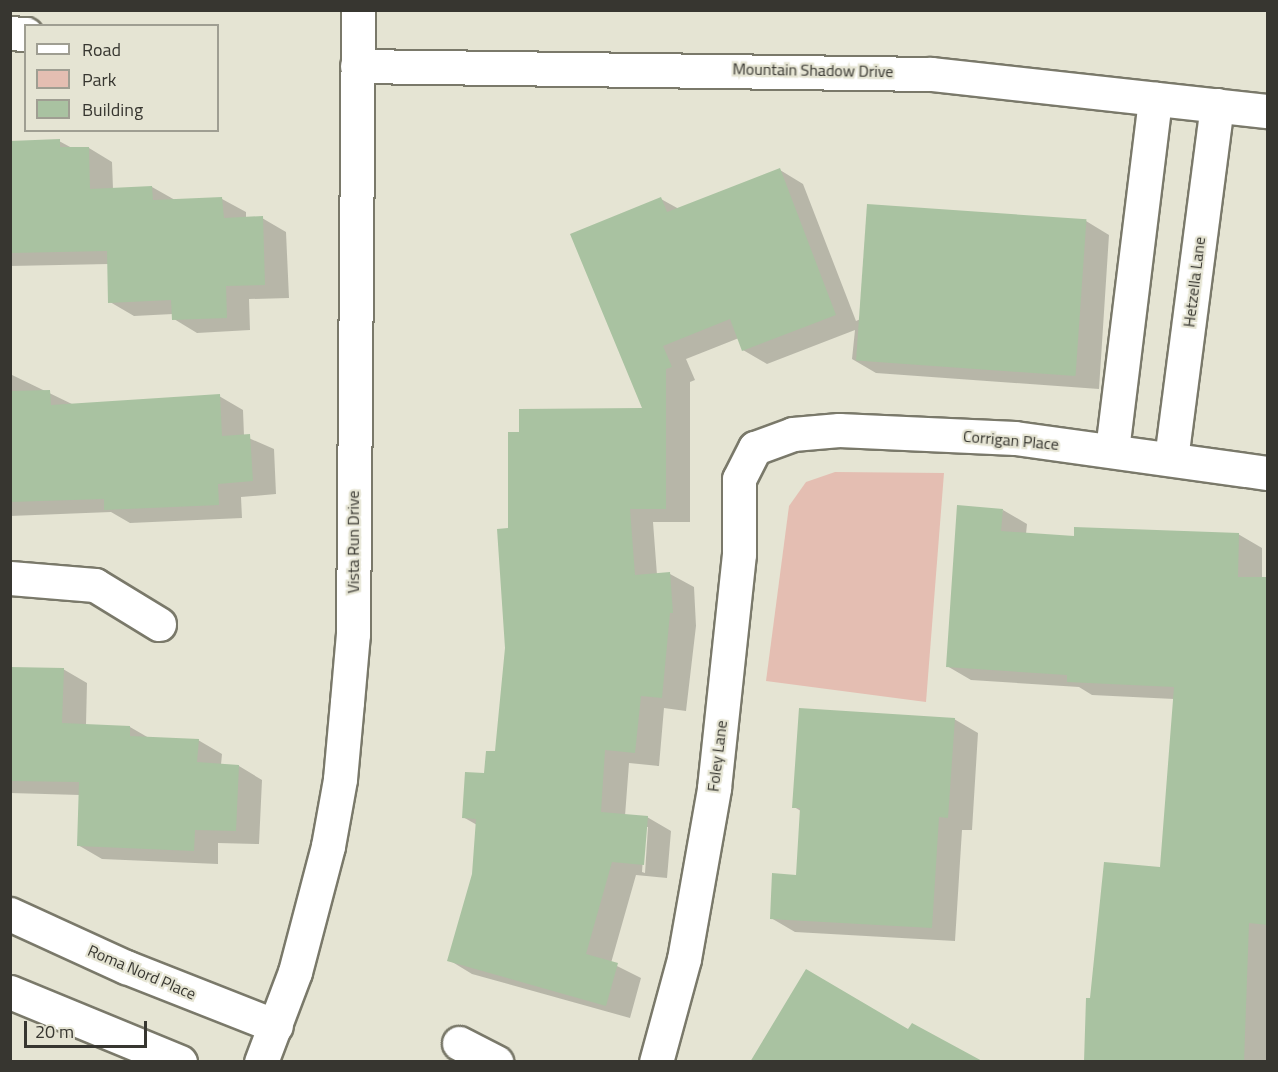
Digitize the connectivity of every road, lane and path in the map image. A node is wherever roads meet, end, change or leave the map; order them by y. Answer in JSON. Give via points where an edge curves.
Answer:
{"nodes":[{"id":1,"x":358,"y":10,"type":"edge"},
{"id":2,"x":357,"y":66,"type":"junction"},
{"id":3,"x":1155,"y":99,"type":"junction"},
{"id":4,"x":1217,"y":105,"type":"junction"},
{"id":5,"x":1268,"y":111,"type":"edge"},
{"id":6,"x":755,"y":448,"type":"joint"},
{"id":7,"x":1112,"y":450,"type":"junction"},
{"id":8,"x":1172,"y":459,"type":"junction"},
{"id":9,"x":1268,"y":473,"type":"edge"},
{"id":10,"x":10,"y":578,"type":"edge"},
{"id":11,"x":159,"y":624,"type":"dead end"},
{"id":12,"x":10,"y":914,"type":"edge"},
{"id":13,"x":10,"y":992,"type":"edge"},
{"id":14,"x":276,"y":1026,"type":"junction"},
{"id":15,"x":459,"y":1043,"type":"dead end"},
{"id":16,"x":180,"y":1062,"type":"edge"},
{"id":17,"x":261,"y":1062,"type":"edge"},
{"id":18,"x":496,"y":1062,"type":"edge"},
{"id":19,"x":656,"y":1062,"type":"edge"}],
"edges":[{"from":1,"to":2,"type":"street","name":"Vista Run Drive"},
{"from":2,"to":3,"type":"street","name":"Mountain Shadow Drive","via":[[931,74]]},
{"from":2,"to":14,"type":"street","name":"Vista Run Drive","via":[[353,634],[340,779],[328,846]]},
{"from":3,"to":4,"type":"street","name":"Mountain Shadow Drive"},
{"from":3,"to":7,"type":"street"},
{"from":4,"to":5,"type":"street","name":"Mountain Shadow Drive"},
{"from":4,"to":8,"type":"street","name":"Hetzella Lane"},
{"from":6,"to":7,"type":"street","name":"Corrigan Place","via":[[794,434],[839,430],[1015,438]]},
{"from":6,"to":19,"type":"street","name":"Foley Lane","via":[[739,479],[739,554],[714,788],[684,959]]},
{"from":7,"to":8,"type":"street","name":"Corrigan Place"},
{"from":8,"to":9,"type":"street","name":"Corrigan Place"},
{"from":10,"to":11,"type":"street","via":[[95,585]]},
{"from":12,"to":14,"type":"street","name":"Roma Nord Place","via":[[126,967]]},
{"from":13,"to":16,"type":"street"},
{"from":14,"to":17,"type":"street","name":"Vista Run Drive"},
{"from":15,"to":18,"type":"street"}]}
